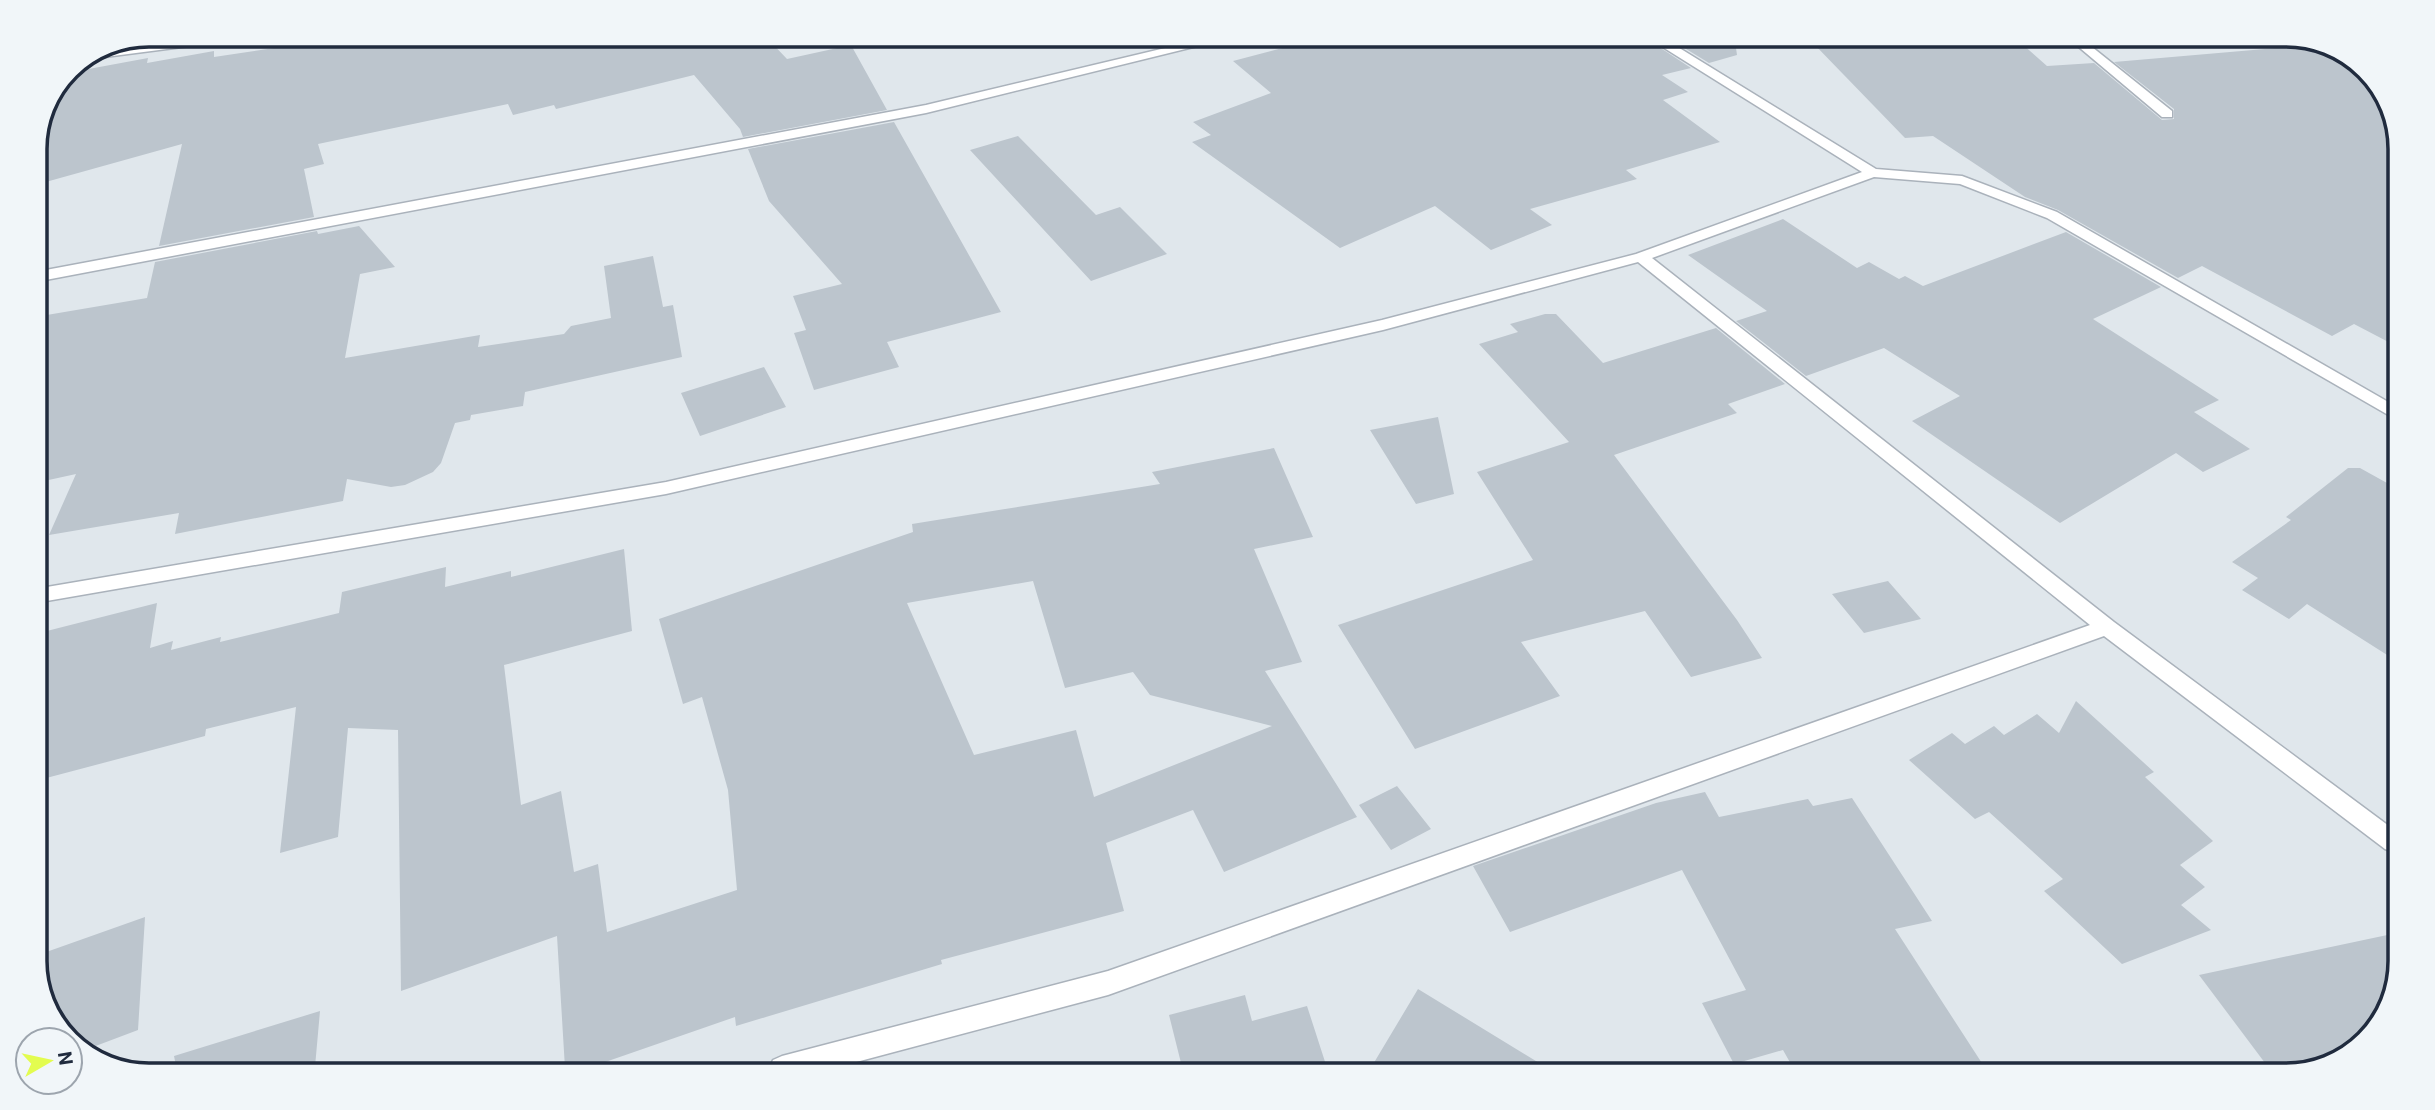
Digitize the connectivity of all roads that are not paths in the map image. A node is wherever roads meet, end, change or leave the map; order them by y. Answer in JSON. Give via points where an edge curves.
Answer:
{"nodes":[{"id":1,"x":151,"y":47,"type":"edge"},
{"id":2,"x":1186,"y":47,"type":"edge"},
{"id":3,"x":1668,"y":47,"type":"edge"},
{"id":4,"x":2085,"y":47,"type":"edge"},
{"id":5,"x":124,"y":51,"type":"edge"},
{"id":6,"x":2167,"y":114,"type":"dead end"},
{"id":7,"x":1873,"y":173,"type":"junction"},
{"id":8,"x":1641,"y":257,"type":"junction"},
{"id":9,"x":47,"y":275,"type":"edge"},
{"id":10,"x":2388,"y":409,"type":"edge"},
{"id":11,"x":47,"y":594,"type":"edge"},
{"id":12,"x":2107,"y":627,"type":"junction"},
{"id":13,"x":2388,"y":838,"type":"edge"},
{"id":14,"x":805,"y":1063,"type":"edge"}],
"edges":[{"from":1,"to":5,"type":"street"},
{"from":2,"to":9,"type":"street","via":[[926,109]]},
{"from":3,"to":7,"type":"street"},
{"from":4,"to":6,"type":"street"},
{"from":7,"to":8,"type":"street"},
{"from":7,"to":10,"type":"street","via":[[1962,180],[2052,215]]},
{"from":8,"to":11,"type":"street","via":[[1383,325],[667,488]]},
{"from":8,"to":12,"type":"street"},
{"from":12,"to":13,"type":"street"},
{"from":12,"to":14,"type":"street","via":[[1108,983]]}]}
